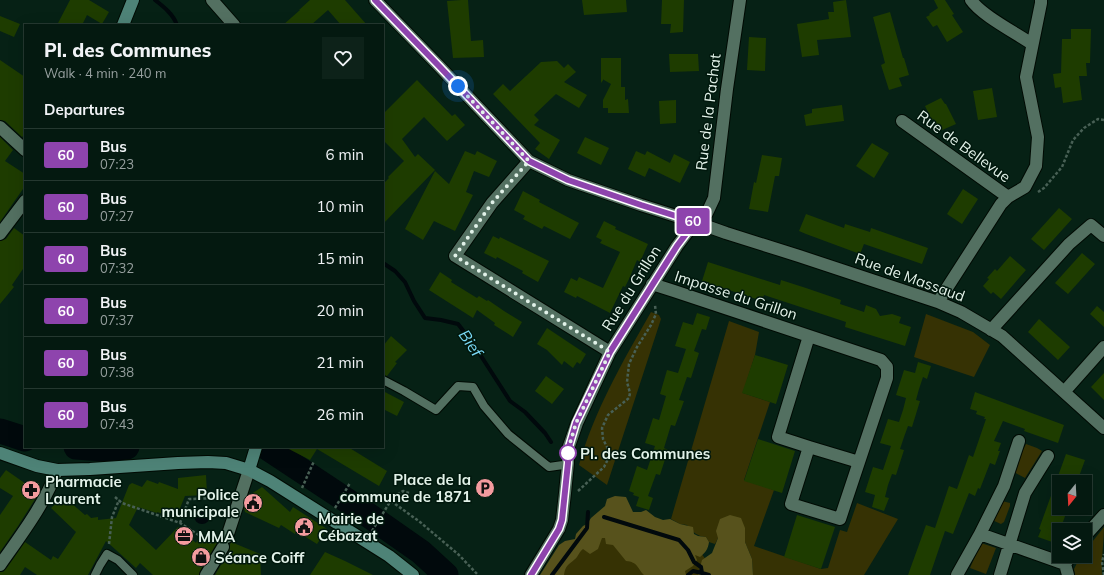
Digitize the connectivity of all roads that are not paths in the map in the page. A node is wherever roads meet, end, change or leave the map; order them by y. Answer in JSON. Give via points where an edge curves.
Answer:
{"nodes":[{"id":1,"x":133,"y":0,"type":"edge"},
{"id":2,"x":212,"y":0,"type":"edge"},
{"id":3,"x":375,"y":0,"type":"edge"},
{"id":4,"x":740,"y":0,"type":"edge"},
{"id":5,"x":970,"y":0,"type":"edge"},
{"id":6,"x":1041,"y":0,"type":"edge"},
{"id":7,"x":123,"y":24,"type":"edge"},
{"id":8,"x":233,"y":24,"type":"edge"},
{"id":9,"x":1032,"y":44,"type":"junction"},
{"id":10,"x":902,"y":120,"type":"dead end"},
{"id":11,"x":0,"y":126,"type":"edge"},
{"id":12,"x":24,"y":149,"type":"edge"},
{"id":13,"x":529,"y":161,"type":"junction"},
{"id":14,"x":1008,"y":197,"type":"junction"},
{"id":15,"x":24,"y":202,"type":"edge"},
{"id":16,"x":695,"y":222,"type":"junction"},
{"id":17,"x":0,"y":234,"type":"edge"},
{"id":18,"x":1104,"y":236,"type":"edge"},
{"id":19,"x":652,"y":284,"type":"junction"},
{"id":20,"x":938,"y":302,"type":"junction"},
{"id":21,"x":992,"y":330,"type":"junction"},
{"id":22,"x":809,"y":336,"type":"junction"},
{"id":23,"x":1104,"y":347,"type":"edge"},
{"id":24,"x":610,"y":352,"type":"junction"},
{"id":25,"x":384,"y":381,"type":"edge"},
{"id":26,"x":1064,"y":392,"type":"junction"},
{"id":27,"x":1104,"y":428,"type":"edge"},
{"id":28,"x":1019,"y":441,"type":"dead end"},
{"id":29,"x":809,"y":447,"type":"junction"},
{"id":30,"x":255,"y":450,"type":"edge"},
{"id":31,"x":0,"y":453,"type":"edge"},
{"id":32,"x":1048,"y":456,"type":"dead end"},
{"id":33,"x":859,"y":462,"type":"junction"},
{"id":34,"x":568,"y":463,"type":"junction"},
{"id":35,"x":57,"y":470,"type":"junction"},
{"id":36,"x":249,"y":470,"type":"junction"},
{"id":37,"x":1104,"y":515,"type":"edge"},
{"id":38,"x":1092,"y":528,"type":"edge"},
{"id":39,"x":980,"y":534,"type":"junction"},
{"id":40,"x":1010,"y":544,"type":"junction"},
{"id":41,"x":0,"y":565,"type":"edge"},
{"id":42,"x":1068,"y":565,"type":"edge"},
{"id":43,"x":95,"y":575,"type":"edge"},
{"id":44,"x":133,"y":575,"type":"edge"},
{"id":45,"x":206,"y":575,"type":"edge"},
{"id":46,"x":413,"y":575,"type":"edge"},
{"id":47,"x":531,"y":575,"type":"edge"},
{"id":48,"x":957,"y":575,"type":"edge"},
{"id":49,"x":1000,"y":575,"type":"edge"}],
"edges":[{"from":1,"to":7,"type":"street"},
{"from":2,"to":8,"type":"street"},
{"from":3,"to":13,"type":"street"},
{"from":4,"to":16,"type":"street","name":"Rue de la Pachat","via":[[726,89],[714,198],[707,212]]},
{"from":5,"to":9,"type":"street","via":[[989,17]]},
{"from":6,"to":9,"type":"street","name":"Rue de Bellevue"},
{"from":9,"to":14,"type":"street","name":"Rue de Bellevue","via":[[1026,77],[1038,137],[1036,166],[1025,188]]},
{"from":10,"to":14,"type":"street","name":"Rue de Bellevue"},
{"from":11,"to":12,"type":"street"},
{"from":13,"to":16,"type":"street","name":"Rue de Massaud","via":[[568,180]]},
{"from":13,"to":24,"type":"street","via":[[492,203],[455,256]]},
{"from":14,"to":20,"type":"street","name":"Rue de Bellevue"},
{"from":15,"to":17,"type":"street"},
{"from":16,"to":19,"type":"street","name":"Rue du Grillon"},
{"from":16,"to":20,"type":"street","name":"Rue de Massaud"},
{"from":18,"to":21,"type":"street","via":[[1091,225],[1069,244]]},
{"from":19,"to":22,"type":"street","name":"Impasse du Grillon"},
{"from":19,"to":24,"type":"street","name":"Rue du Grillon"},
{"from":20,"to":21,"type":"street","name":"Rue de Massaud"},
{"from":21,"to":26,"type":"street","name":"Rue de Massaud"},
{"from":22,"to":29,"type":"street","name":"Impasse du Grillon","via":[[778,437]]},
{"from":22,"to":33,"type":"street","name":"Impasse du Grillon","via":[[881,360],[887,367],[887,378]]},
{"from":23,"to":26,"type":"street"},
{"from":24,"to":34,"type":"street","name":"Rue du Grillon","via":[[576,423],[568,450]]},
{"from":25,"to":34,"type":"lane","via":[[436,410],[458,386],[473,387],[484,406],[508,434],[549,467]]},
{"from":26,"to":27,"type":"street","name":"Rue de Massaud"},
{"from":28,"to":39,"type":"street","via":[[1004,486]]},
{"from":29,"to":33,"type":"street","name":"Impasse du Grillon"},
{"from":29,"to":33,"type":"street","name":"Impasse du Grillon","via":[[791,504],[840,519]]},
{"from":30,"to":36,"type":"street"},
{"from":31,"to":35,"type":"street"},
{"from":32,"to":40,"type":"street","via":[[1025,493]]},
{"from":34,"to":47,"type":"street","name":"Rue du Grillon","via":[[562,520]]},
{"from":35,"to":36,"type":"street","via":[[208,462],[226,463]]},
{"from":35,"to":41,"type":"street","via":[[41,504]]},
{"from":36,"to":45,"type":"street","via":[[223,545]]},
{"from":36,"to":46,"type":"street","via":[[389,556]]},
{"from":37,"to":38,"type":"street"},
{"from":39,"to":40,"type":"street"},
{"from":39,"to":48,"type":"street"},
{"from":40,"to":42,"type":"street"},
{"from":40,"to":49,"type":"street"},
{"from":43,"to":44,"type":"lane","via":[[107,554],[118,560]]}]}
